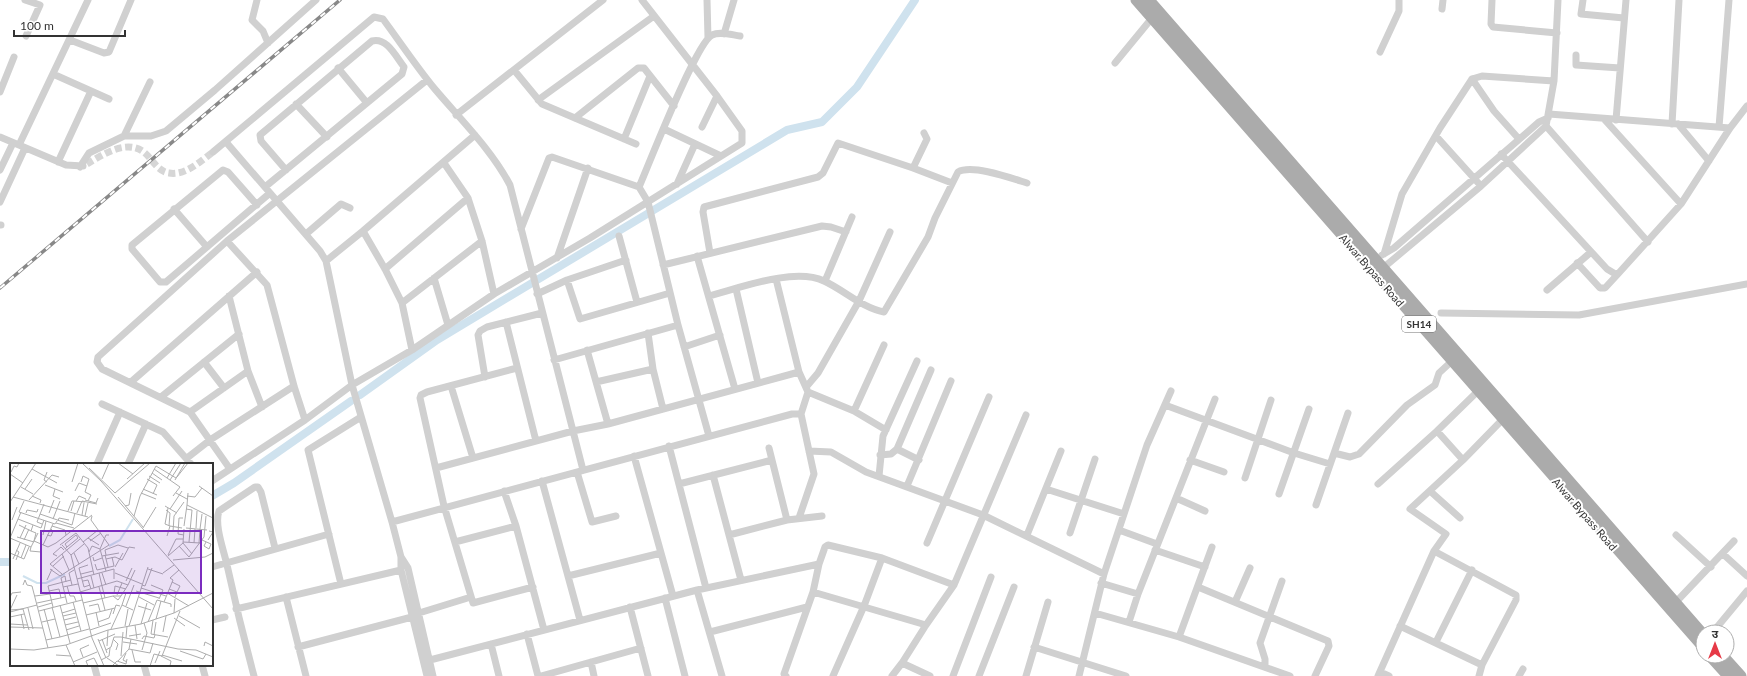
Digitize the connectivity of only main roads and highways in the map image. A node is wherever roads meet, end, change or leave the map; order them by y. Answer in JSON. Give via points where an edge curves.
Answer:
{"nodes":[{"id":1,"x":1136,"y":0,"type":"edge"},
{"id":2,"x":1149,"y":0,"type":"edge"},
{"id":3,"x":1695,"y":625,"type":"edge"},
{"id":4,"x":1695,"y":639,"type":"edge"},
{"id":5,"x":1717,"y":664,"type":"edge"},
{"id":6,"x":1730,"y":664,"type":"edge"},
{"id":7,"x":1728,"y":676,"type":"edge"},
{"id":8,"x":1741,"y":676,"type":"edge"}],
"edges":[{"from":1,"to":4,"type":"main road","name":"Alwar Bypass Road","number":"SH14","via":[[1478,391],[1497,425]]},
{"from":2,"to":3,"type":"main road","name":"Alwar Bypass Road","number":"SH14","via":[[1381,261]]},
{"from":5,"to":7,"type":"main road"},
{"from":6,"to":8,"type":"main road"}]}
